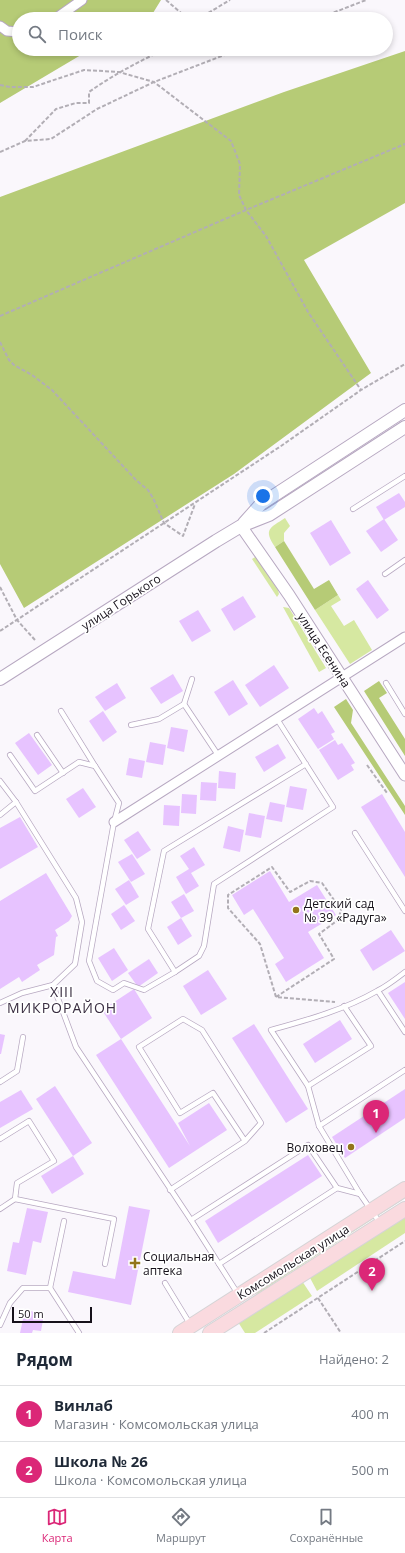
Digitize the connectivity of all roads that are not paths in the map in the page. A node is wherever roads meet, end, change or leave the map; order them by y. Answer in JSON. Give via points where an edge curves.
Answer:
{"nodes":[{"id":1,"x":82,"y":0,"type":"edge"},
{"id":2,"x":65,"y":12,"type":"edge"},
{"id":3,"x":0,"y":26,"type":"edge"},
{"id":4,"x":12,"y":31,"type":"edge"},
{"id":5,"x":405,"y":410,"type":"edge"},
{"id":6,"x":405,"y":427,"type":"edge"},
{"id":7,"x":405,"y":476,"type":"edge"},
{"id":8,"x":353,"y":509,"type":"dead end"},
{"id":9,"x":241,"y":526,"type":"junction"},
{"id":10,"x":405,"y":560,"type":"edge"},
{"id":11,"x":384,"y":574,"type":"dead end"},
{"id":12,"x":405,"y":637,"type":"edge"},
{"id":13,"x":342,"y":677,"type":"junction"},
{"id":14,"x":0,"y":679,"type":"edge"},
{"id":15,"x":192,"y":679,"type":"dead end"},
{"id":16,"x":386,"y":683,"type":"dead end"},
{"id":17,"x":184,"y":704,"type":"junction"},
{"id":18,"x":61,"y":711,"type":"dead end"},
{"id":19,"x":405,"y":714,"type":"edge"},
{"id":20,"x":276,"y":718,"type":"junction"},
{"id":21,"x":131,"y":726,"type":"dead end"},
{"id":22,"x":37,"y":735,"type":"dead end"},
{"id":23,"x":10,"y":755,"type":"dead end"},
{"id":24,"x":218,"y":755,"type":"junction"},
{"id":25,"x":306,"y":764,"type":"junction"},
{"id":26,"x":95,"y":766,"type":"junction"},
{"id":27,"x":63,"y":773,"type":"junction"},
{"id":28,"x":405,"y":775,"type":"edge"},
{"id":29,"x":0,"y":781,"type":"edge"},
{"id":30,"x":16,"y":802,"type":"junction"},
{"id":31,"x":0,"y":815,"type":"edge"},
{"id":32,"x":114,"y":822,"type":"junction"},
{"id":33,"x":355,"y":833,"type":"dead end"},
{"id":34,"x":405,"y":911,"type":"edge"},
{"id":35,"x":175,"y":972,"type":"junction"},
{"id":36,"x":405,"y":972,"type":"edge"},
{"id":37,"x":53,"y":985,"type":"junction"},
{"id":38,"x":378,"y":991,"type":"junction"},
{"id":39,"x":0,"y":1003,"type":"edge"},
{"id":40,"x":344,"y":1006,"type":"junction"},
{"id":41,"x":405,"y":1032,"type":"edge"},
{"id":42,"x":23,"y":1037,"type":"dead end"},
{"id":43,"x":405,"y":1070,"type":"edge"},
{"id":44,"x":0,"y":1082,"type":"edge"},
{"id":45,"x":308,"y":1086,"type":"junction"},
{"id":46,"x":319,"y":1126,"type":"junction"},
{"id":47,"x":0,"y":1139,"type":"edge"},
{"id":48,"x":245,"y":1141,"type":"junction"},
{"id":49,"x":337,"y":1188,"type":"junction"},
{"id":50,"x":405,"y":1189,"type":"edge"},
{"id":51,"x":170,"y":1190,"type":"junction"},
{"id":52,"x":360,"y":1194,"type":"junction"},
{"id":53,"x":15,"y":1199,"type":"junction"},
{"id":54,"x":405,"y":1208,"type":"edge"},
{"id":55,"x":0,"y":1209,"type":"edge"},
{"id":56,"x":372,"y":1212,"type":"junction"},
{"id":57,"x":192,"y":1220,"type":"junction"},
{"id":58,"x":64,"y":1221,"type":"dead end"},
{"id":59,"x":381,"y":1224,"type":"junction"},
{"id":60,"x":105,"y":1264,"type":"dead end"},
{"id":61,"x":219,"y":1264,"type":"junction"},
{"id":62,"x":164,"y":1283,"type":"dead end"},
{"id":63,"x":50,"y":1288,"type":"junction"},
{"id":64,"x":239,"y":1296,"type":"junction"},
{"id":65,"x":0,"y":1325,"type":"edge"},
{"id":66,"x":185,"y":1329,"type":"edge"},
{"id":67,"x":79,"y":1333,"type":"edge"},
{"id":68,"x":210,"y":1333,"type":"edge"}],
"edges":[{"from":1,"to":2,"type":"street"},
{"from":3,"to":4,"type":"street"},
{"from":5,"to":9,"type":"main road","name":"улица Горького","via":[[261,504]]},
{"from":6,"to":9,"type":"main road","name":"улица Горького","via":[[269,515]]},
{"from":7,"to":8,"type":"lane"},
{"from":9,"to":13,"type":"street","name":"улица Есенина"},
{"from":9,"to":14,"type":"main road","name":"улица Горького"},
{"from":10,"to":11,"type":"lane"},
{"from":12,"to":13,"type":"street"},
{"from":13,"to":20,"type":"street"},
{"from":13,"to":28,"type":"street","name":"улица Есенина"},
{"from":15,"to":17,"type":"lane"},
{"from":16,"to":19,"type":"lane"},
{"from":17,"to":21,"type":"lane","via":[[159,720]]},
{"from":17,"to":24,"type":"lane"},
{"from":18,"to":26,"type":"lane"},
{"from":20,"to":24,"type":"street"},
{"from":20,"to":25,"type":"lane"},
{"from":22,"to":27,"type":"lane"},
{"from":23,"to":27,"type":"lane","via":[[35,791]]},
{"from":24,"to":32,"type":"street"},
{"from":25,"to":35,"type":"lane","via":[[333,807],[214,884],[204,946],[199,956]]},
{"from":25,"to":35,"type":"lane","via":[[164,851],[148,929]]},
{"from":26,"to":27,"type":"lane","via":[[79,762]]},
{"from":26,"to":32,"type":"lane","via":[[119,803]]},
{"from":29,"to":30,"type":"lane"},
{"from":30,"to":31,"type":"lane"},
{"from":30,"to":37,"type":"lane","via":[[76,898],[82,922],[75,964]]},
{"from":32,"to":35,"type":"lane","via":[[89,961],[97,982],[113,990],[124,983],[144,990]]},
{"from":33,"to":34,"type":"lane"},
{"from":36,"to":38,"type":"lane"},
{"from":37,"to":39,"type":"lane","via":[[22,993]]},
{"from":37,"to":51,"type":"lane","via":[[76,1047]]},
{"from":38,"to":40,"type":"lane"},
{"from":38,"to":41,"type":"lane"},
{"from":40,"to":45,"type":"lane","via":[[371,1046]]},
{"from":40,"to":45,"type":"lane","via":[[318,1017],[271,1030]]},
{"from":42,"to":44,"type":"lane","via":[[17,1071]]},
{"from":43,"to":46,"type":"lane"},
{"from":45,"to":46,"type":"lane"},
{"from":46,"to":52,"type":"lane"},
{"from":47,"to":53,"type":"lane","via":[[29,1121],[54,1161],[18,1183]]},
{"from":48,"to":48,"type":"lane","via":[[261,1123],[202,1030],[183,1019],[139,1047],[180,1113],[213,1093]]},
{"from":48,"to":51,"type":"lane"},
{"from":49,"to":52,"type":"lane"},
{"from":49,"to":57,"type":"lane","via":[[308,1145]]},
{"from":49,"to":61,"type":"lane"},
{"from":50,"to":56,"type":"main road","name":"Комсомольская улица"},
{"from":51,"to":57,"type":"lane"},
{"from":52,"to":56,"type":"lane"},
{"from":53,"to":55,"type":"lane"},
{"from":53,"to":60,"type":"lane","via":[[114,1219]]},
{"from":54,"to":59,"type":"main road","name":"Комсомольская улица"},
{"from":56,"to":59,"type":"lane"},
{"from":56,"to":64,"type":"main road","name":"Комсомольская улица"},
{"from":57,"to":61,"type":"lane"},
{"from":58,"to":63,"type":"lane"},
{"from":59,"to":68,"type":"main road","name":"Комсомольская улица"},
{"from":61,"to":64,"type":"lane"},
{"from":62,"to":66,"type":"lane"},
{"from":63,"to":65,"type":"lane","via":[[23,1288],[10,1303]]},
{"from":63,"to":67,"type":"lane"},
{"from":64,"to":66,"type":"main road","name":"Комсомольская улица"}]}
